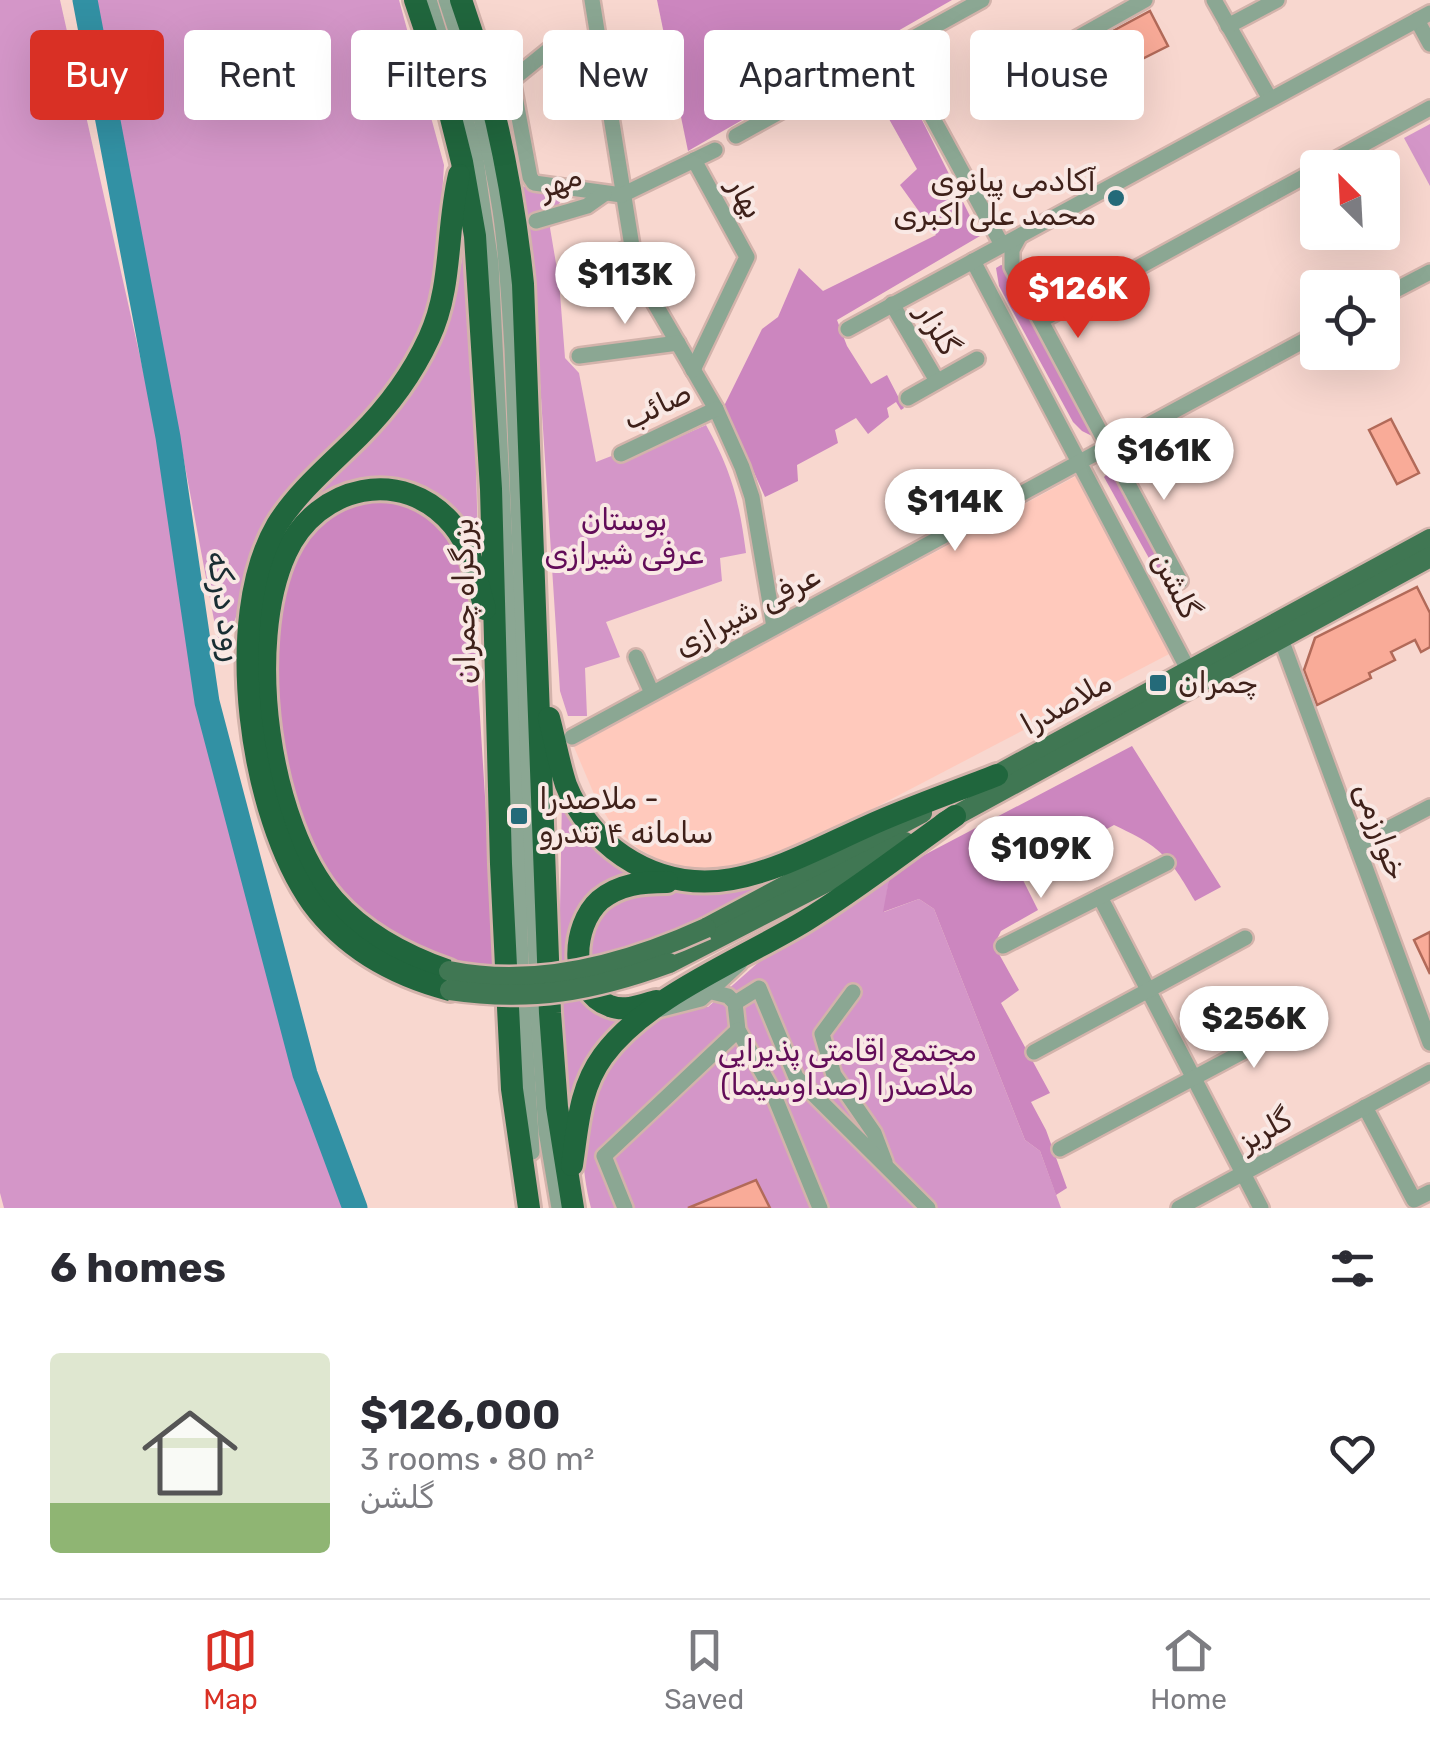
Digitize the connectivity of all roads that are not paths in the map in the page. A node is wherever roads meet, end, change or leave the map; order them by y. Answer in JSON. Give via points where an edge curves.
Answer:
{"nodes":[{"id":1,"x":415,"y":0,"type":"edge"},
{"id":2,"x":429,"y":0,"type":"edge"},
{"id":3,"x":446,"y":0,"type":"edge"},
{"id":4,"x":461,"y":0,"type":"edge"},
{"id":5,"x":592,"y":0,"type":"edge"},
{"id":6,"x":982,"y":0,"type":"edge"},
{"id":7,"x":1145,"y":0,"type":"edge"},
{"id":8,"x":1214,"y":0,"type":"edge"},
{"id":9,"x":1277,"y":0,"type":"edge"},
{"id":10,"x":1424,"y":16,"type":"edge"},
{"id":11,"x":1228,"y":26,"type":"junction"},
{"id":12,"x":926,"y":30,"type":"edge"},
{"id":13,"x":1091,"y":30,"type":"edge"},
{"id":14,"x":1430,"y":44,"type":"edge"},
{"id":15,"x":543,"y":55,"type":"edge"},
{"id":16,"x":1270,"y":99,"type":"junction"},
{"id":17,"x":1430,"y":108,"type":"edge"},
{"id":18,"x":764,"y":120,"type":"edge"},
{"id":19,"x":934,"y":120,"type":"edge"},
{"id":20,"x":736,"y":136,"type":"dead end"},
{"id":21,"x":716,"y":150,"type":"dead end"},
{"id":22,"x":1352,"y":150,"type":"edge"},
{"id":23,"x":694,"y":160,"type":"junction"},
{"id":24,"x":462,"y":162,"type":"junction"},
{"id":25,"x":1300,"y":178,"type":"edge"},
{"id":26,"x":604,"y":194,"type":"junction"},
{"id":27,"x":622,"y":195,"type":"junction"},
{"id":28,"x":536,"y":221,"type":"dead end"},
{"id":29,"x":1022,"y":234,"type":"junction"},
{"id":30,"x":1002,"y":245,"type":"junction"},
{"id":31,"x":630,"y":248,"type":"junction"},
{"id":32,"x":973,"y":261,"type":"junction"},
{"id":33,"x":570,"y":270,"type":"dead end"},
{"id":34,"x":1430,"y":272,"type":"edge"},
{"id":35,"x":1400,"y":288,"type":"edge"},
{"id":36,"x":892,"y":304,"type":"junction"},
{"id":37,"x":1042,"y":320,"type":"junction"},
{"id":38,"x":848,"y":328,"type":"dead end"},
{"id":39,"x":1300,"y":342,"type":"edge"},
{"id":40,"x":678,"y":343,"type":"junction"},
{"id":41,"x":579,"y":356,"type":"dead end"},
{"id":42,"x":977,"y":359,"type":"dead end"},
{"id":43,"x":694,"y":370,"type":"junction"},
{"id":44,"x":937,"y":381,"type":"junction"},
{"id":45,"x":908,"y":398,"type":"dead end"},
{"id":46,"x":716,"y":408,"type":"junction"},
{"id":47,"x":1109,"y":446,"type":"junction"},
{"id":48,"x":621,"y":454,"type":"dead end"},
{"id":49,"x":1080,"y":461,"type":"junction"},
{"id":50,"x":1430,"y":539,"type":"edge"},
{"id":51,"x":1430,"y":558,"type":"edge"},
{"id":52,"x":1180,"y":581,"type":"dead end"},
{"id":53,"x":774,"y":628,"type":"junction"},
{"id":54,"x":1280,"y":639,"type":"junction"},
{"id":55,"x":495,"y":644,"type":"junction"},
{"id":56,"x":636,"y":657,"type":"dead end"},
{"id":57,"x":1188,"y":670,"type":"junction"},
{"id":58,"x":537,"y":672,"type":"junction"},
{"id":59,"x":652,"y":694,"type":"junction"},
{"id":60,"x":572,"y":737,"type":"dead end"},
{"id":61,"x":996,"y":775,"type":"junction"},
{"id":62,"x":1430,"y":807,"type":"edge"},
{"id":63,"x":955,"y":816,"type":"junction"},
{"id":64,"x":891,"y":839,"type":"junction"},
{"id":65,"x":1357,"y":845,"type":"junction"},
{"id":66,"x":1168,"y":863,"type":"dead end"},
{"id":67,"x":675,"y":882,"type":"junction"},
{"id":68,"x":1100,"y":897,"type":"junction"},
{"id":69,"x":1245,"y":938,"type":"dead end"},
{"id":70,"x":1004,"y":946,"type":"dead end"},
{"id":71,"x":746,"y":955,"type":"junction"},
{"id":72,"x":449,"y":981,"type":"junction"},
{"id":73,"x":1148,"y":990,"type":"junction"},
{"id":74,"x":712,"y":992,"type":"junction"},
{"id":75,"x":853,"y":992,"type":"dead end"},
{"id":76,"x":672,"y":997,"type":"junction"},
{"id":77,"x":735,"y":1003,"type":"junction"},
{"id":78,"x":650,"y":1012,"type":"junction"},
{"id":79,"x":1293,"y":1025,"type":"dead end"},
{"id":80,"x":738,"y":1030,"type":"junction"},
{"id":81,"x":1430,"y":1043,"type":"edge"},
{"id":82,"x":1034,"y":1052,"type":"dead end"},
{"id":83,"x":1430,"y":1072,"type":"edge"},
{"id":84,"x":1194,"y":1078,"type":"junction"},
{"id":85,"x":1365,"y":1107,"type":"junction"},
{"id":86,"x":1060,"y":1149,"type":"dead end"},
{"id":87,"x":888,"y":1168,"type":"junction"},
{"id":88,"x":1243,"y":1174,"type":"junction"},
{"id":89,"x":1430,"y":1192,"type":"edge"},
{"id":90,"x":566,"y":1201,"type":"edge"},
{"id":91,"x":529,"y":1208,"type":"edge"},
{"id":92,"x":540,"y":1208,"type":"edge"},
{"id":93,"x":624,"y":1208,"type":"edge"},
{"id":94,"x":820,"y":1208,"type":"edge"},
{"id":95,"x":928,"y":1208,"type":"edge"},
{"id":96,"x":1179,"y":1208,"type":"edge"},
{"id":97,"x":1261,"y":1208,"type":"edge"}],
"edges":[{"from":1,"to":24,"type":"highway","name":"بزرگراه چمران"},
{"from":2,"to":92,"type":"street","via":[[474,146],[491,262],[520,968]]},
{"from":3,"to":90,"type":"street","via":[[481,112],[506,268],[538,1014],[546,1131]]},
{"from":4,"to":58,"type":"highway","via":[[494,105],[515,211],[528,367]]},
{"from":5,"to":27,"type":"street"},
{"from":6,"to":12,"type":"street"},
{"from":7,"to":13,"type":"street"},
{"from":8,"to":11,"type":"street"},
{"from":9,"to":11,"type":"street"},
{"from":10,"to":14,"type":"street"},
{"from":10,"to":16,"type":"street"},
{"from":11,"to":16,"type":"street"},
{"from":15,"to":26,"type":"street","via":[[512,80],[530,177]]},
{"from":16,"to":29,"type":"street"},
{"from":17,"to":22,"type":"street"},
{"from":18,"to":20,"type":"street"},
{"from":19,"to":30,"type":"street"},
{"from":21,"to":23,"type":"street","name":"بهار"},
{"from":23,"to":27,"type":"street","name":"بهار"},
{"from":23,"to":43,"type":"street","name":"بهار","via":[[747,257]]},
{"from":24,"to":55,"type":"highway","name":"بزرگراه چمران","via":[[475,236]]},
{"from":24,"to":72,"type":"highway","via":[[444,297],[432,333],[385,408],[278,525],[250,607],[247,669],[262,777],[296,876],[313,904],[374,959],[420,982]]},
{"from":25,"to":37,"type":"street"},
{"from":26,"to":27,"type":"street"},
{"from":26,"to":28,"type":"street","name":"مهر"},
{"from":27,"to":31,"type":"street"},
{"from":29,"to":30,"type":"street"},
{"from":29,"to":37,"type":"street","name":"گلشن","via":[[1010,258]]},
{"from":30,"to":32,"type":"street"},
{"from":31,"to":33,"type":"street"},
{"from":31,"to":40,"type":"street","via":[[636,271]]},
{"from":32,"to":36,"type":"street"},
{"from":32,"to":49,"type":"street","name":"گلشن"},
{"from":34,"to":35,"type":"street"},
{"from":36,"to":38,"type":"street"},
{"from":36,"to":44,"type":"street","name":"گلزار"},
{"from":37,"to":47,"type":"street","name":"گلشن"},
{"from":39,"to":47,"type":"street","name":"عرفی شیرازی"},
{"from":40,"to":41,"type":"street"},
{"from":40,"to":43,"type":"street"},
{"from":42,"to":44,"type":"street","name":"گلزار"},
{"from":43,"to":46,"type":"street"},
{"from":44,"to":45,"type":"street","name":"گلزار"},
{"from":46,"to":48,"type":"street","name":"صائب"},
{"from":46,"to":53,"type":"street","via":[[752,497]]},
{"from":47,"to":49,"type":"street","name":"عرفی شیرازی"},
{"from":47,"to":52,"type":"street","name":"گلشن"},
{"from":49,"to":53,"type":"street","name":"عرفی شیرازی"},
{"from":49,"to":57,"type":"street","name":"گلشن"},
{"from":50,"to":57,"type":"main road","name":"ملاصدرا"},
{"from":51,"to":54,"type":"main road","name":"ملاصدرا"},
{"from":53,"to":59,"type":"street","name":"عرفی شیرازی"},
{"from":54,"to":63,"type":"main road","name":"ملاصدرا"},
{"from":54,"to":65,"type":"street","name":"خوارزمی"},
{"from":55,"to":72,"type":"highway","via":[[464,540],[441,512],[413,495],[370,490],[334,500],[307,520],[286,552],[271,601],[266,683],[281,786],[298,837],[320,882],[354,919]]},
{"from":55,"to":91,"type":"highway","name":"بزرگراه چمران","via":[[512,1089]]},
{"from":56,"to":59,"type":"street"},
{"from":57,"to":61,"type":"main road","name":"ملاصدرا"},
{"from":58,"to":67,"type":"highway","via":[[566,784],[580,810],[608,845]]},
{"from":58,"to":90,"type":"highway","via":[[550,1013]]},
{"from":59,"to":60,"type":"street","name":"عرفی شیرازی"},
{"from":61,"to":64,"type":"main road","name":"ملاصدرا"},
{"from":61,"to":67,"type":"highway","via":[[767,871],[726,881]]},
{"from":62,"to":65,"type":"street"},
{"from":63,"to":64,"type":"main road","name":"ملاصدرا"},
{"from":63,"to":71,"type":"highway"},
{"from":64,"to":72,"type":"main road","bridge":true,"via":[[630,957],[548,975]]},
{"from":64,"to":72,"type":"main road","bridge":true,"via":[[669,963],[604,984],[506,996]]},
{"from":65,"to":81,"type":"street","name":"خوارزمی"},
{"from":66,"to":68,"type":"street"},
{"from":67,"to":76,"type":"highway","via":[[616,891],[589,913],[578,942],[584,981],[609,1006],[624,1009]]},
{"from":68,"to":70,"type":"street"},
{"from":68,"to":73,"type":"street"},
{"from":69,"to":73,"type":"street"},
{"from":71,"to":74,"type":"street"},
{"from":71,"to":76,"type":"highway"},
{"from":73,"to":82,"type":"street"},
{"from":73,"to":84,"type":"street"},
{"from":74,"to":77,"type":"street"},
{"from":74,"to":78,"type":"street","via":[[688,1005]]},
{"from":75,"to":87,"type":"street","via":[[822,1034],[834,1075],[874,1133]]},
{"from":76,"to":78,"type":"highway"},
{"from":77,"to":80,"type":"street"},
{"from":77,"to":87,"type":"street","via":[[758,988],[796,1078]]},
{"from":78,"to":90,"type":"highway","via":[[590,1076]]},
{"from":79,"to":84,"type":"street"},
{"from":80,"to":93,"type":"street","via":[[604,1156]]},
{"from":80,"to":94,"type":"street"},
{"from":83,"to":85,"type":"street","name":"گلریز"},
{"from":84,"to":86,"type":"street"},
{"from":84,"to":88,"type":"street"},
{"from":85,"to":88,"type":"street","name":"گلریز"},
{"from":85,"to":89,"type":"street","via":[[1414,1200]]},
{"from":87,"to":95,"type":"street"},
{"from":88,"to":96,"type":"street","name":"گلریز"},
{"from":88,"to":97,"type":"street"}]}
